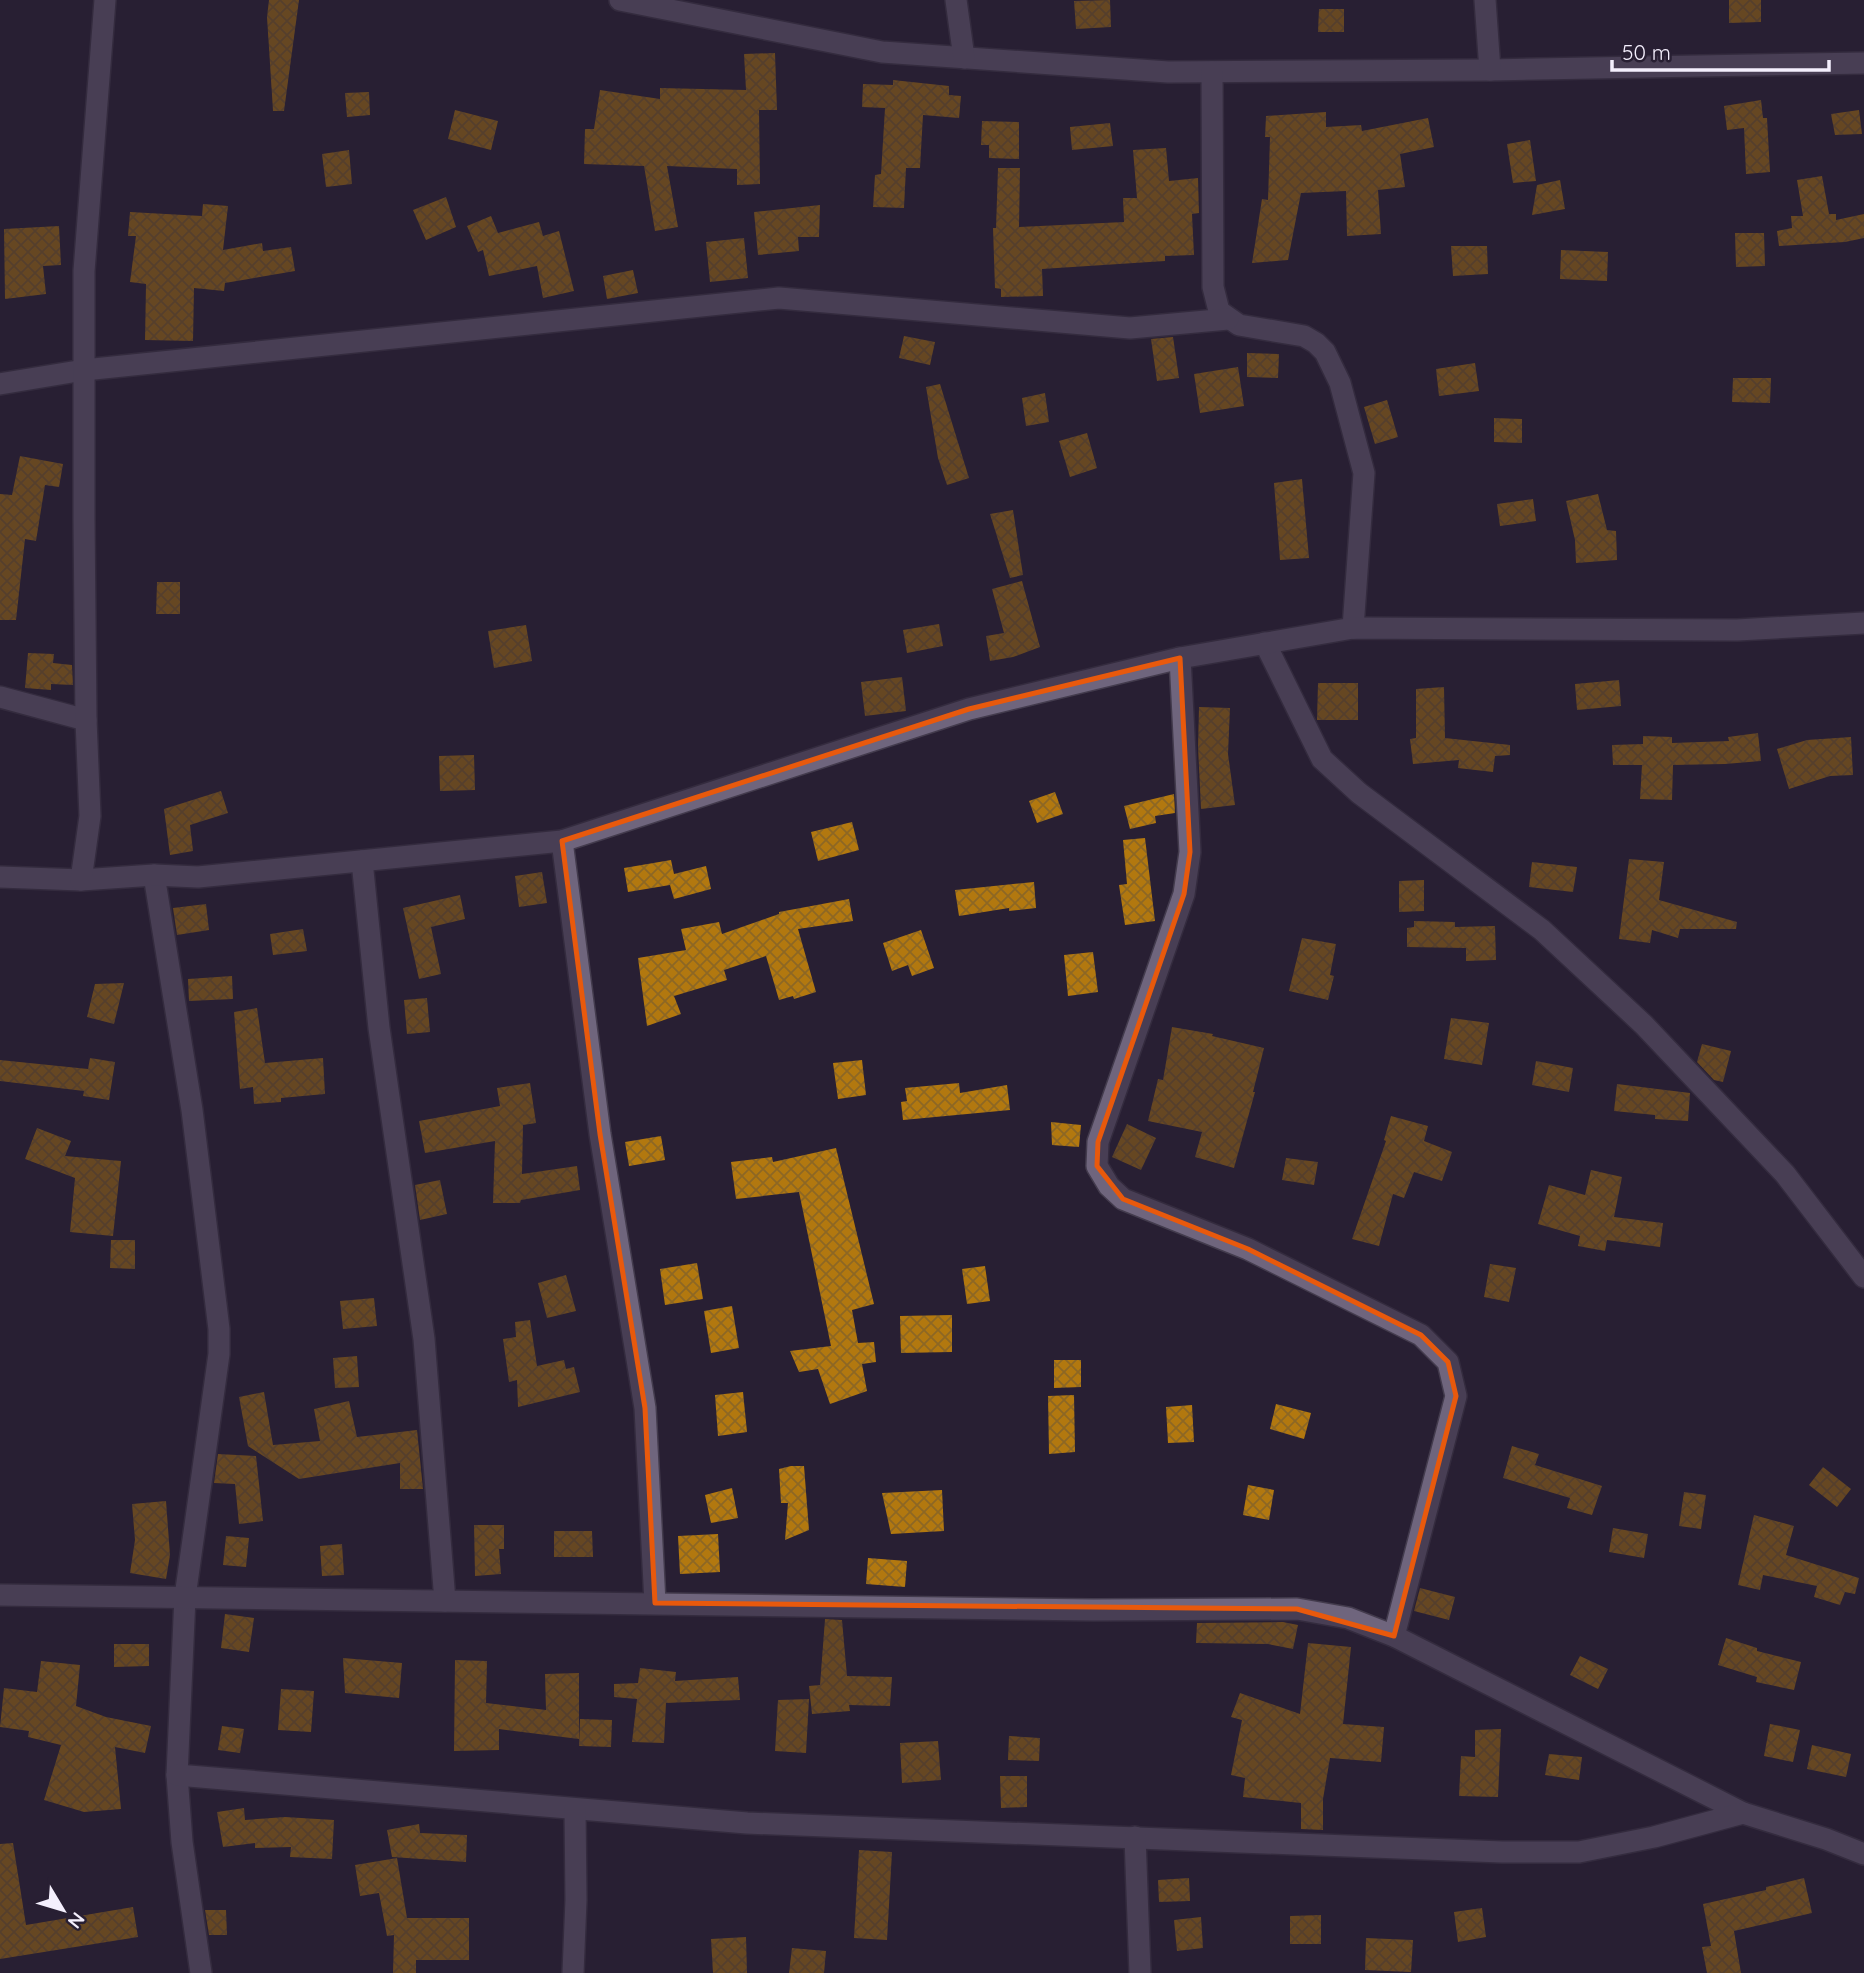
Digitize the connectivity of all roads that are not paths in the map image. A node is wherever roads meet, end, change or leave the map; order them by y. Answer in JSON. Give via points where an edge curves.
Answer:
{"nodes":[{"id":1,"x":104,"y":0,"type":"edge"},
{"id":2,"x":620,"y":0,"type":"edge"},
{"id":3,"x":956,"y":0,"type":"edge"},
{"id":4,"x":1485,"y":0,"type":"edge"},
{"id":5,"x":964,"y":58,"type":"junction"},
{"id":6,"x":1864,"y":63,"type":"edge"},
{"id":7,"x":1490,"y":70,"type":"junction"},
{"id":8,"x":1212,"y":72,"type":"junction"},
{"id":9,"x":1228,"y":319,"type":"junction"},
{"id":10,"x":84,"y":370,"type":"junction"},
{"id":11,"x":0,"y":384,"type":"edge"},
{"id":12,"x":1864,"y":623,"type":"edge"},
{"id":13,"x":1353,"y":628,"type":"junction"},
{"id":14,"x":1265,"y":643,"type":"junction"},
{"id":15,"x":1180,"y":658,"type":"junction"},
{"id":16,"x":0,"y":697,"type":"edge"},
{"id":17,"x":86,"y":720,"type":"junction"},
{"id":18,"x":562,"y":841,"type":"junction"},
{"id":19,"x":362,"y":861,"type":"junction"},
{"id":20,"x":154,"y":875,"type":"junction"},
{"id":21,"x":0,"y":877,"type":"edge"},
{"id":22,"x":81,"y":880,"type":"junction"},
{"id":23,"x":1864,"y":1277,"type":"edge"},
{"id":24,"x":0,"y":1595,"type":"edge"},
{"id":25,"x":185,"y":1597,"type":"junction"},
{"id":26,"x":445,"y":1601,"type":"junction"},
{"id":27,"x":655,"y":1603,"type":"junction"},
{"id":28,"x":1394,"y":1636,"type":"junction"},
{"id":29,"x":177,"y":1775,"type":"junction"},
{"id":30,"x":575,"y":1808,"type":"junction"},
{"id":31,"x":1743,"y":1813,"type":"junction"},
{"id":32,"x":1135,"y":1837,"type":"junction"},
{"id":33,"x":1864,"y":1854,"type":"edge"},
{"id":34,"x":201,"y":1973,"type":"edge"},
{"id":35,"x":573,"y":1973,"type":"edge"},
{"id":36,"x":1140,"y":1973,"type":"edge"}],
"edges":[{"from":1,"to":10,"type":"street","via":[[84,271]]},
{"from":2,"to":5,"type":"street","via":[[882,52]]},
{"from":3,"to":5,"type":"street"},
{"from":4,"to":7,"type":"street"},
{"from":5,"to":8,"type":"street"},
{"from":6,"to":7,"type":"street"},
{"from":7,"to":8,"type":"street"},
{"from":8,"to":9,"type":"street","via":[[1213,288],[1219,311]]},
{"from":9,"to":10,"type":"street","via":[[1130,328],[779,298]]},
{"from":9,"to":13,"type":"street","via":[[1304,336],[1325,352],[1340,383],[1364,472]]},
{"from":10,"to":11,"type":"street"},
{"from":10,"to":17,"type":"street"},
{"from":12,"to":13,"type":"street","via":[[1737,629]]},
{"from":13,"to":14,"type":"street"},
{"from":14,"to":15,"type":"street"},
{"from":14,"to":23,"type":"street","via":[[1322,759],[1359,793],[1542,930],[1644,1025],[1785,1174]]},
{"from":15,"to":18,"type":"street","via":[[969,709]]},
{"from":15,"to":28,"type":"street","via":[[1190,852],[1185,884],[1098,1142],[1097,1167],[1123,1199],[1248,1249],[1421,1335],[1448,1362],[1456,1396]]},
{"from":16,"to":17,"type":"street"},
{"from":17,"to":22,"type":"street","via":[[90,816]]},
{"from":18,"to":19,"type":"street"},
{"from":18,"to":27,"type":"street","via":[[600,1135],[645,1408]]},
{"from":19,"to":20,"type":"street","via":[[198,877]]},
{"from":19,"to":26,"type":"street","via":[[379,1028],[424,1339]]},
{"from":20,"to":22,"type":"street"},
{"from":20,"to":25,"type":"street","via":[[192,1111],[219,1329]]},
{"from":21,"to":22,"type":"street"},
{"from":24,"to":25,"type":"street"},
{"from":25,"to":26,"type":"street"},
{"from":25,"to":29,"type":"street"},
{"from":26,"to":27,"type":"street"},
{"from":27,"to":28,"type":"street","via":[[1297,1609],[1348,1618]]},
{"from":28,"to":31,"type":"street"},
{"from":29,"to":30,"type":"street"},
{"from":29,"to":34,"type":"street","via":[[181,1842]]},
{"from":30,"to":32,"type":"street","via":[[747,1823]]},
{"from":30,"to":35,"type":"street"},
{"from":31,"to":32,"type":"street","via":[[1579,1852]]},
{"from":31,"to":33,"type":"street"},
{"from":32,"to":36,"type":"street"}]}
